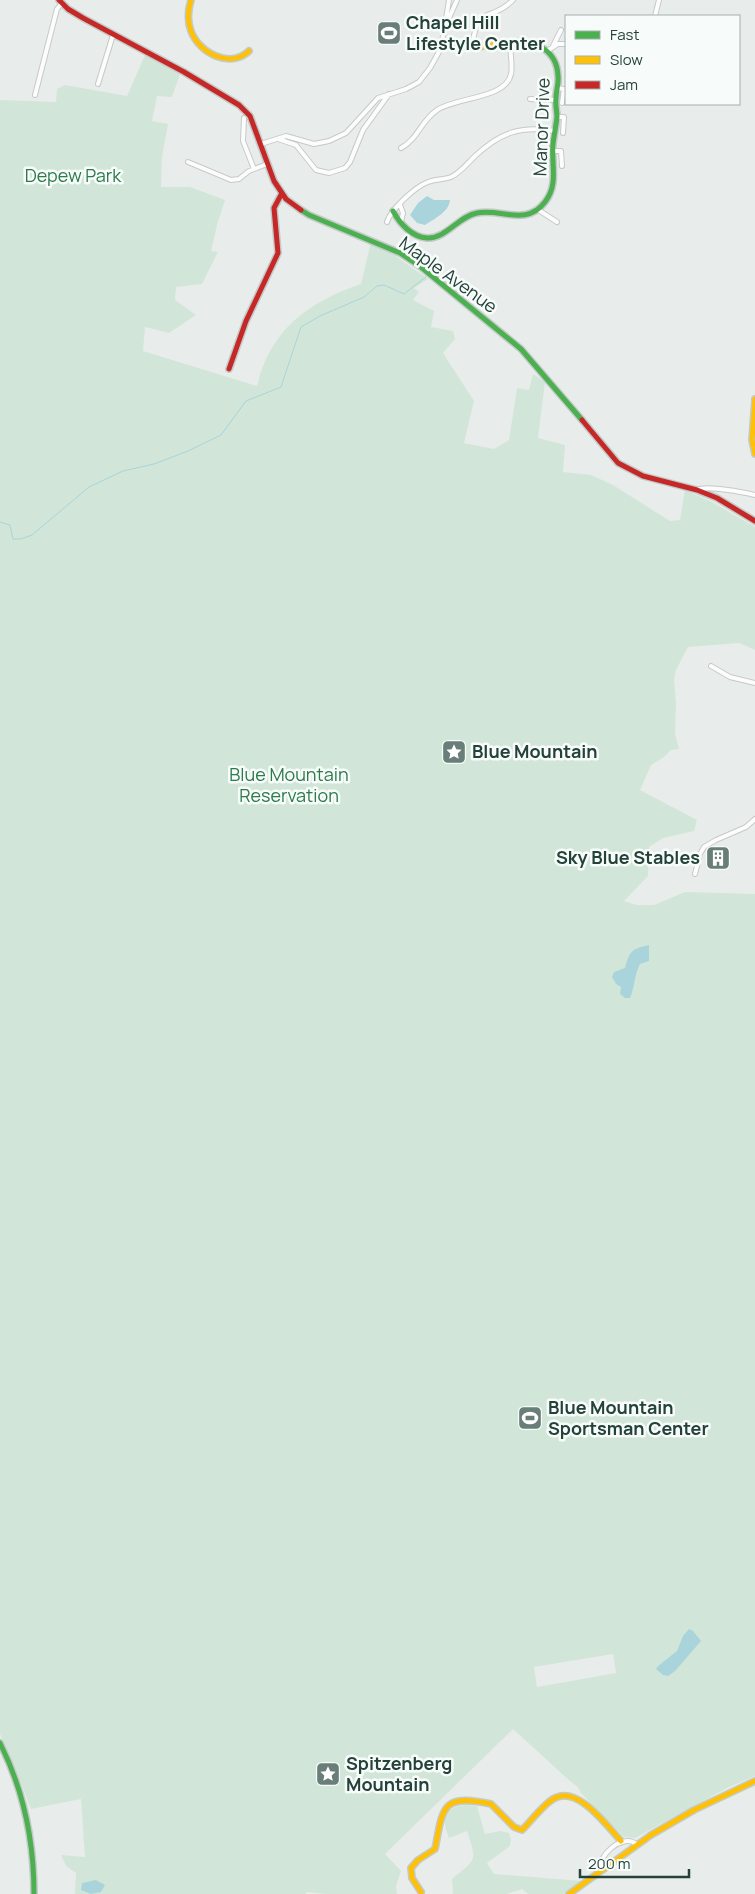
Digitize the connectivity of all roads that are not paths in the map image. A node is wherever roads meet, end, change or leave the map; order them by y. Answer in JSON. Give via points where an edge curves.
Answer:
{"nodes":[{"id":1,"x":191,"y":0,"type":"edge"},
{"id":2,"x":449,"y":0,"type":"edge"},
{"id":3,"x":456,"y":0,"type":"edge"},
{"id":4,"x":513,"y":0,"type":"edge"},
{"id":5,"x":659,"y":0,"type":"edge"},
{"id":6,"x":60,"y":2,"type":"edge"},
{"id":7,"x":655,"y":15,"type":"edge"},
{"id":8,"x":445,"y":27,"type":"junction"},
{"id":9,"x":561,"y":30,"type":"dead end"},
{"id":10,"x":113,"y":35,"type":"junction"},
{"id":11,"x":510,"y":44,"type":"junction"},
{"id":12,"x":565,"y":44,"type":"edge"},
{"id":13,"x":441,"y":45,"type":"junction"},
{"id":14,"x":552,"y":46,"type":"junction"},
{"id":15,"x":472,"y":47,"type":"junction"},
{"id":16,"x":249,"y":51,"type":"dead end"},
{"id":17,"x":547,"y":51,"type":"junction"},
{"id":18,"x":98,"y":84,"type":"dead end"},
{"id":19,"x":557,"y":88,"type":"junction"},
{"id":20,"x":389,"y":94,"type":"junction"},
{"id":21,"x":34,"y":95,"type":"dead end"},
{"id":22,"x":530,"y":99,"type":"dead end"},
{"id":23,"x":556,"y":100,"type":"junction"},
{"id":24,"x":562,"y":103,"type":"dead end"},
{"id":25,"x":557,"y":116,"type":"junction"},
{"id":26,"x":244,"y":118,"type":"dead end"},
{"id":27,"x":555,"y":131,"type":"junction"},
{"id":28,"x":563,"y":133,"type":"dead end"},
{"id":29,"x":278,"y":139,"type":"junction"},
{"id":30,"x":261,"y":144,"type":"junction"},
{"id":31,"x":400,"y":148,"type":"dead end"},
{"id":32,"x":553,"y":151,"type":"junction"},
{"id":33,"x":188,"y":162,"type":"dead end"},
{"id":34,"x":267,"y":164,"type":"junction"},
{"id":35,"x":562,"y":166,"type":"dead end"},
{"id":36,"x":254,"y":169,"type":"junction"},
{"id":37,"x":282,"y":193,"type":"junction"},
{"id":38,"x":400,"y":205,"type":"junction"},
{"id":39,"x":537,"y":209,"type":"junction"},
{"id":40,"x":393,"y":212,"type":"junction"},
{"id":41,"x":387,"y":222,"type":"dead end"},
{"id":42,"x":401,"y":222,"type":"junction"},
{"id":43,"x":557,"y":222,"type":"dead end"},
{"id":44,"x":229,"y":369,"type":"dead end"},
{"id":45,"x":755,"y":399,"type":"edge"},
{"id":46,"x":755,"y":454,"type":"edge"},
{"id":47,"x":697,"y":490,"type":"junction"},
{"id":48,"x":755,"y":495,"type":"edge"},
{"id":49,"x":755,"y":521,"type":"edge"},
{"id":50,"x":710,"y":666,"type":"dead end"},
{"id":51,"x":755,"y":683,"type":"edge"},
{"id":52,"x":755,"y":819,"type":"edge"},
{"id":53,"x":695,"y":874,"type":"dead end"},
{"id":54,"x":0,"y":1743,"type":"edge"},
{"id":55,"x":755,"y":1781,"type":"edge"},
{"id":56,"x":622,"y":1841,"type":"junction"},
{"id":57,"x":636,"y":1844,"type":"junction"},
{"id":58,"x":600,"y":1871,"type":"junction"},
{"id":59,"x":421,"y":1892,"type":"dead end"},
{"id":60,"x":34,"y":1894,"type":"edge"},
{"id":61,"x":569,"y":1894,"type":"edge"}],
"edges":[{"from":1,"to":16,"type":"street","via":[[189,24],[193,36],[203,48],[231,59],[242,58]]},
{"from":2,"to":8,"type":"street"},
{"from":3,"to":8,"type":"street"},
{"from":4,"to":15,"type":"street","via":[[479,19]]},
{"from":5,"to":7,"type":"street"},
{"from":6,"to":10,"type":"street","name":"Maple Avenue"},
{"from":6,"to":21,"type":"street"},
{"from":8,"to":13,"type":"street"},
{"from":9,"to":14,"type":"street"},
{"from":10,"to":18,"type":"street"},
{"from":10,"to":30,"type":"street","name":"Maple Avenue","via":[[239,105],[250,116]]},
{"from":11,"to":15,"type":"street"},
{"from":11,"to":17,"type":"street","via":[[533,42]]},
{"from":11,"to":31,"type":"street","via":[[512,72],[506,84],[487,95],[443,106],[424,122],[410,143]]},
{"from":12,"to":14,"type":"street"},
{"from":13,"to":15,"type":"street"},
{"from":13,"to":20,"type":"street","via":[[436,59],[420,82]]},
{"from":14,"to":17,"type":"street"},
{"from":17,"to":19,"type":"street","name":"Manor Drive","via":[[557,67]]},
{"from":19,"to":23,"type":"street","name":"Manor Drive"},
{"from":19,"to":24,"type":"street","via":[[564,89]]},
{"from":20,"to":29,"type":"street","via":[[372,102],[346,133],[329,141],[314,144],[286,136]]},
{"from":20,"to":29,"type":"street","via":[[363,130],[350,162],[340,171],[316,170],[301,149]]},
{"from":22,"to":23,"type":"street"},
{"from":23,"to":25,"type":"street","name":"Manor Drive"},
{"from":25,"to":27,"type":"street","name":"Manor Drive"},
{"from":25,"to":28,"type":"street","via":[[564,117]]},
{"from":26,"to":36,"type":"street","via":[[243,142]]},
{"from":27,"to":32,"type":"street","name":"Manor Drive"},
{"from":27,"to":38,"type":"street","via":[[528,129],[502,136],[451,177],[423,184]]},
{"from":29,"to":30,"type":"street"},
{"from":30,"to":34,"type":"street","name":"Maple Avenue"},
{"from":32,"to":35,"type":"street","via":[[561,151]]},
{"from":32,"to":39,"type":"street","name":"Manor Drive","via":[[553,186]]},
{"from":33,"to":36,"type":"street","via":[[231,180],[239,179]]},
{"from":34,"to":36,"type":"street"},
{"from":34,"to":37,"type":"street","name":"Maple Avenue"},
{"from":37,"to":44,"type":"street","via":[[273,212],[278,253],[246,322]]},
{"from":37,"to":47,"type":"street","name":"Maple Avenue","via":[[309,215],[400,253],[490,322],[521,349],[618,463],[643,476]]},
{"from":38,"to":40,"type":"street"},
{"from":38,"to":42,"type":"street","via":[[403,213]]},
{"from":39,"to":42,"type":"street","name":"Manor Drive","via":[[515,217],[473,213],[443,235],[431,239],[412,234]]},
{"from":39,"to":43,"type":"street"},
{"from":40,"to":41,"type":"street"},
{"from":40,"to":42,"type":"street"},
{"from":45,"to":46,"type":"street","via":[[752,440]]},
{"from":47,"to":48,"type":"street"},
{"from":47,"to":49,"type":"street","name":"Maple Avenue","via":[[728,503]]},
{"from":50,"to":51,"type":"street"},
{"from":52,"to":53,"type":"street","via":[[746,828],[704,848]]},
{"from":54,"to":60,"type":"street","via":[[13,1770],[30,1827]]},
{"from":55,"to":57,"type":"street","via":[[705,1804]]},
{"from":56,"to":57,"type":"street","via":[[630,1840]]},
{"from":56,"to":58,"type":"street","via":[[604,1857]]},
{"from":56,"to":59,"type":"street","via":[[588,1807],[572,1796],[553,1799],[522,1830],[514,1827],[491,1804],[455,1801],[448,1804],[442,1813],[435,1849],[412,1867],[411,1877]]},
{"from":57,"to":58,"type":"street"},
{"from":58,"to":61,"type":"street"}]}
